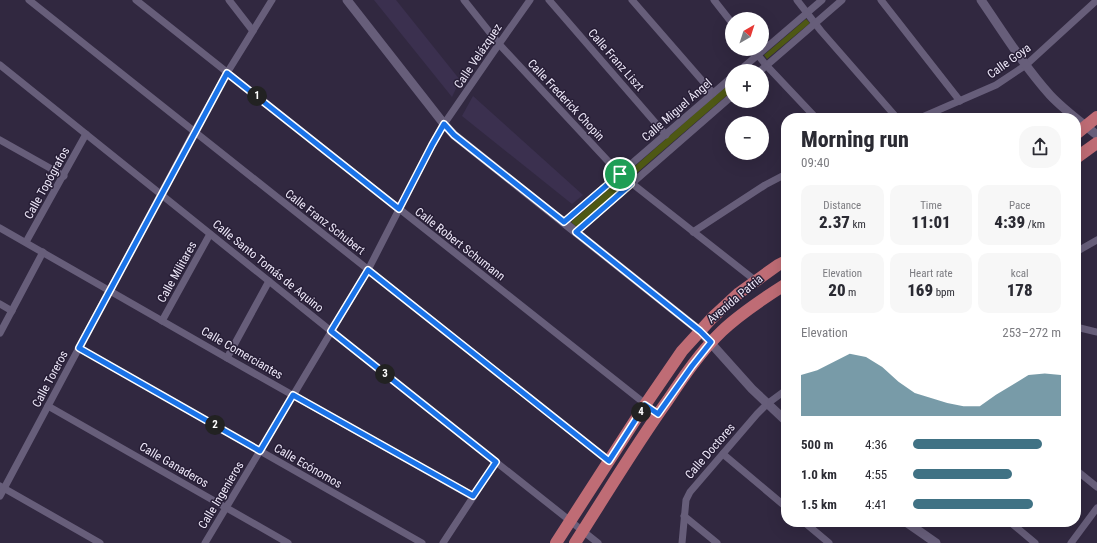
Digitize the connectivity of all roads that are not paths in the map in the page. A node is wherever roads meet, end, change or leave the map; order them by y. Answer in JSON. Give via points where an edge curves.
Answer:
{"nodes":[{"id":1,"x":29,"y":0,"type":"edge"},
{"id":2,"x":136,"y":0,"type":"edge"},
{"id":3,"x":229,"y":0,"type":"edge"},
{"id":4,"x":272,"y":0,"type":"edge"},
{"id":5,"x":347,"y":0,"type":"edge"},
{"id":6,"x":464,"y":0,"type":"edge"},
{"id":7,"x":530,"y":0,"type":"edge"},
{"id":8,"x":549,"y":0,"type":"edge"},
{"id":9,"x":632,"y":0,"type":"edge"},
{"id":10,"x":714,"y":0,"type":"edge"},
{"id":11,"x":797,"y":0,"type":"edge"},
{"id":12,"x":822,"y":0,"type":"edge"},
{"id":13,"x":842,"y":0,"type":"edge"},
{"id":14,"x":881,"y":0,"type":"edge"},
{"id":15,"x":981,"y":0,"type":"edge"},
{"id":16,"x":1084,"y":0,"type":"edge"},
{"id":17,"x":1097,"y":0,"type":"edge"},
{"id":18,"x":1088,"y":7,"type":"junction"},
{"id":19,"x":807,"y":13,"type":"junction"},
{"id":20,"x":725,"y":14,"type":"edge"},
{"id":21,"x":815,"y":24,"type":"junction"},
{"id":22,"x":253,"y":31,"type":"junction"},
{"id":23,"x":769,"y":42,"type":"edge"},
{"id":24,"x":499,"y":44,"type":"junction"},
{"id":25,"x":752,"y":56,"type":"edge"},
{"id":26,"x":758,"y":56,"type":"edge"},
{"id":27,"x":745,"y":64,"type":"edge"},
{"id":28,"x":765,"y":64,"type":"edge"},
{"id":29,"x":767,"y":64,"type":"edge"},
{"id":30,"x":0,"y":65,"type":"edge"},
{"id":31,"x":1026,"y":65,"type":"junction"},
{"id":32,"x":769,"y":68,"type":"edge"},
{"id":33,"x":227,"y":73,"type":"junction"},
{"id":34,"x":725,"y":83,"type":"edge"},
{"id":35,"x":713,"y":93,"type":"junction"},
{"id":36,"x":960,"y":101,"type":"junction"},
{"id":37,"x":725,"y":102,"type":"edge"},
{"id":38,"x":811,"y":113,"type":"edge"},
{"id":39,"x":893,"y":113,"type":"edge"},
{"id":40,"x":932,"y":113,"type":"edge"},
{"id":41,"x":1070,"y":113,"type":"edge"},
{"id":42,"x":1097,"y":117,"type":"edge"},
{"id":43,"x":1081,"y":121,"type":"edge"},
{"id":44,"x":444,"y":124,"type":"junction"},
{"id":45,"x":1087,"y":126,"type":"junction"},
{"id":46,"x":1081,"y":130,"type":"edge"},
{"id":47,"x":194,"y":132,"type":"junction"},
{"id":48,"x":86,"y":134,"type":"junction"},
{"id":49,"x":666,"y":135,"type":"junction"},
{"id":50,"x":1097,"y":135,"type":"edge"},
{"id":51,"x":0,"y":140,"type":"edge"},
{"id":52,"x":1097,"y":143,"type":"edge"},
{"id":53,"x":1081,"y":154,"type":"edge"},
{"id":54,"x":620,"y":174,"type":"junction"},
{"id":55,"x":64,"y":176,"type":"junction"},
{"id":56,"x":781,"y":177,"type":"edge"},
{"id":57,"x":631,"y":184,"type":"junction"},
{"id":58,"x":161,"y":195,"type":"junction"},
{"id":59,"x":399,"y":209,"type":"junction"},
{"id":60,"x":564,"y":222,"type":"junction"},
{"id":61,"x":0,"y":228,"type":"edge"},
{"id":62,"x":576,"y":232,"type":"junction"},
{"id":63,"x":693,"y":232,"type":"junction"},
{"id":64,"x":210,"y":234,"type":"junction"},
{"id":65,"x":1097,"y":240,"type":"edge"},
{"id":66,"x":26,"y":242,"type":"junction"},
{"id":67,"x":1081,"y":249,"type":"edge"},
{"id":68,"x":44,"y":252,"type":"junction"},
{"id":69,"x":781,"y":263,"type":"edge"},
{"id":70,"x":368,"y":270,"type":"junction"},
{"id":71,"x":269,"y":281,"type":"junction"},
{"id":72,"x":756,"y":281,"type":"junction"},
{"id":73,"x":781,"y":287,"type":"edge"},
{"id":74,"x":110,"y":290,"type":"junction"},
{"id":75,"x":0,"y":304,"type":"edge"},
{"id":76,"x":12,"y":311,"type":"junction"},
{"id":77,"x":162,"y":321,"type":"junction"},
{"id":78,"x":1081,"y":328,"type":"edge"},
{"id":79,"x":331,"y":331,"type":"junction"},
{"id":80,"x":700,"y":331,"type":"junction"},
{"id":81,"x":1097,"y":332,"type":"edge"},
{"id":82,"x":0,"y":333,"type":"edge"},
{"id":83,"x":711,"y":342,"type":"junction"},
{"id":84,"x":79,"y":348,"type":"junction"},
{"id":85,"x":227,"y":358,"type":"junction"},
{"id":86,"x":781,"y":394,"type":"edge"},
{"id":87,"x":293,"y":395,"type":"junction"},
{"id":88,"x":767,"y":404,"type":"junction"},
{"id":89,"x":645,"y":405,"type":"junction"},
{"id":90,"x":48,"y":406,"type":"junction"},
{"id":91,"x":658,"y":414,"type":"junction"},
{"id":92,"x":781,"y":417,"type":"edge"},
{"id":93,"x":260,"y":451,"type":"junction"},
{"id":94,"x":723,"y":454,"type":"junction"},
{"id":95,"x":609,"y":461,"type":"junction"},
{"id":96,"x":496,"y":462,"type":"junction"},
{"id":97,"x":1081,"y":474,"type":"edge"},
{"id":98,"x":2,"y":487,"type":"edge"},
{"id":99,"x":1097,"y":487,"type":"edge"},
{"id":100,"x":0,"y":496,"type":"edge"},
{"id":101,"x":473,"y":496,"type":"junction"},
{"id":102,"x":781,"y":503,"type":"edge"},
{"id":103,"x":226,"y":508,"type":"junction"},
{"id":104,"x":1097,"y":508,"type":"edge"},
{"id":105,"x":684,"y":516,"type":"junction"},
{"id":106,"x":570,"y":521,"type":"junction"},
{"id":107,"x":810,"y":527,"type":"edge"},
{"id":108,"x":913,"y":527,"type":"edge"},
{"id":109,"x":1016,"y":527,"type":"edge"},
{"id":110,"x":583,"y":531,"type":"junction"},
{"id":111,"x":100,"y":543,"type":"edge"},
{"id":112,"x":205,"y":543,"type":"edge"},
{"id":113,"x":288,"y":543,"type":"edge"},
{"id":114,"x":422,"y":543,"type":"edge"},
{"id":115,"x":443,"y":543,"type":"edge"},
{"id":116,"x":556,"y":543,"type":"edge"},
{"id":117,"x":575,"y":543,"type":"edge"},
{"id":118,"x":598,"y":543,"type":"edge"},
{"id":119,"x":682,"y":543,"type":"edge"},
{"id":120,"x":717,"y":543,"type":"edge"},
{"id":121,"x":828,"y":543,"type":"edge"},
{"id":122,"x":936,"y":543,"type":"edge"},
{"id":123,"x":1035,"y":543,"type":"edge"},
{"id":124,"x":1071,"y":543,"type":"edge"}],
"edges":[{"from":1,"to":47,"type":"street","name":"Calle Franz Schubert"},
{"from":2,"to":33,"type":"street","name":"Calle Robert Schumann"},
{"from":3,"to":22,"type":"street"},
{"from":4,"to":22,"type":"street","name":"Calle Toreros"},
{"from":5,"to":44,"type":"street"},
{"from":6,"to":24,"type":"street","name":"Calle Frederick Chopin"},
{"from":7,"to":24,"type":"street","name":"Calle Velázquez"},
{"from":8,"to":49,"type":"street","name":"Calle Franz Liszt"},
{"from":9,"to":35,"type":"street"},
{"from":10,"to":20,"type":"street"},
{"from":11,"to":19,"type":"street"},
{"from":12,"to":19,"type":"street"},
{"from":13,"to":21,"type":"street"},
{"from":14,"to":36,"type":"street"},
{"from":15,"to":31,"type":"street"},
{"from":16,"to":18,"type":"street"},
{"from":17,"to":18,"type":"street","name":"Calle Goya"},
{"from":18,"to":31,"type":"street","name":"Calle Goya"},
{"from":19,"to":21,"type":"street"},
{"from":19,"to":23,"type":"street"},
{"from":21,"to":29,"type":"street"},
{"from":21,"to":39,"type":"street"},
{"from":22,"to":33,"type":"street","name":"Calle Toreros"},
{"from":24,"to":44,"type":"street","name":"Calle Velázquez"},
{"from":24,"to":54,"type":"street","name":"Calle Frederick Chopin"},
{"from":25,"to":27,"type":"street"},
{"from":26,"to":28,"type":"street"},
{"from":30,"to":48,"type":"street","name":"Calle Santo Tomás de Aquino"},
{"from":31,"to":36,"type":"street","name":"Calle Goya","via":[[996,85]]},
{"from":31,"to":41,"type":"street","via":[[1050,95]]},
{"from":32,"to":38,"type":"street"},
{"from":33,"to":47,"type":"street","name":"Calle Toreros"},
{"from":33,"to":59,"type":"street","name":"Calle Robert Schumann"},
{"from":34,"to":35,"type":"street","name":"Calle Miguel Ángel"},
{"from":35,"to":49,"type":"street","name":"Calle Miguel Ángel"},
{"from":36,"to":40,"type":"street","name":"Calle Goya"},
{"from":37,"to":57,"type":"street"},
{"from":42,"to":45,"type":"main road"},
{"from":43,"to":45,"type":"street"},
{"from":44,"to":59,"type":"street","name":"Calle Ingenieros"},
{"from":44,"to":60,"type":"street","via":[[454,135]]},
{"from":45,"to":46,"type":"main road"},
{"from":45,"to":50,"type":"street"},
{"from":47,"to":58,"type":"street","name":"Calle Toreros"},
{"from":47,"to":70,"type":"street","name":"Calle Franz Schubert"},
{"from":48,"to":55,"type":"street","name":"Calle Topógrafos"},
{"from":48,"to":58,"type":"street","name":"Calle Santo Tomás de Aquino"},
{"from":49,"to":54,"type":"street","name":"Calle Miguel Ángel"},
{"from":51,"to":55,"type":"street"},
{"from":52,"to":53,"type":"main road"},
{"from":54,"to":57,"type":"street","name":"Calle Frederick Chopin"},
{"from":54,"to":60,"type":"street","name":"Calle Miguel Ángel"},
{"from":55,"to":66,"type":"street","name":"Calle Topógrafos"},
{"from":56,"to":63,"type":"street"},
{"from":57,"to":62,"type":"street"},
{"from":57,"to":63,"type":"street","name":"Calle Frederick Chopin"},
{"from":58,"to":64,"type":"street","name":"Calle Santo Tomás de Aquino"},
{"from":58,"to":74,"type":"street","name":"Calle Toreros"},
{"from":59,"to":70,"type":"street","name":"Calle Ingenieros"},
{"from":59,"to":89,"type":"street","name":"Calle Robert Schumann"},
{"from":60,"to":62,"type":"street"},
{"from":61,"to":66,"type":"street","name":"Calle Comerciantes"},
{"from":62,"to":80,"type":"street"},
{"from":63,"to":72,"type":"street","name":"Calle Frederick Chopin"},
{"from":64,"to":71,"type":"street","name":"Calle Santo Tomás de Aquino"},
{"from":64,"to":77,"type":"street","name":"Calle Militares"},
{"from":65,"to":67,"type":"street"},
{"from":66,"to":68,"type":"street","name":"Calle Comerciantes"},
{"from":68,"to":74,"type":"street","name":"Calle Comerciantes"},
{"from":68,"to":76,"type":"street"},
{"from":69,"to":72,"type":"main road","name":"Avenida Patria"},
{"from":70,"to":79,"type":"street","name":"Calle Ingenieros"},
{"from":70,"to":95,"type":"street","name":"Calle Franz Schubert"},
{"from":71,"to":79,"type":"street","name":"Calle Santo Tomás de Aquino"},
{"from":71,"to":85,"type":"street"},
{"from":72,"to":80,"type":"main road","name":"Avenida Patria","via":[[739,293]]},
{"from":73,"to":83,"type":"main road","name":"Avenida Patria","via":[[735,320]]},
{"from":74,"to":77,"type":"street","name":"Calle Comerciantes"},
{"from":74,"to":84,"type":"street","name":"Calle Toreros"},
{"from":75,"to":76,"type":"street"},
{"from":76,"to":82,"type":"street"},
{"from":77,"to":85,"type":"street","name":"Calle Comerciantes"},
{"from":78,"to":81,"type":"street"},
{"from":79,"to":87,"type":"street","name":"Calle Ingenieros"},
{"from":79,"to":96,"type":"street","name":"Calle Santo Tomás de Aquino"},
{"from":80,"to":83,"type":"street"},
{"from":80,"to":89,"type":"main road","name":"Avenida Patria","via":[[682,351]]},
{"from":83,"to":88,"type":"street"},
{"from":83,"to":91,"type":"main road","name":"Avenida Patria"},
{"from":84,"to":90,"type":"street","name":"Calle Toreros"},
{"from":84,"to":93,"type":"street","name":"Calle Ecónomos"},
{"from":85,"to":87,"type":"street","name":"Calle Comerciantes"},
{"from":86,"to":88,"type":"street","name":"Calle Doctores"},
{"from":87,"to":93,"type":"street","name":"Calle Ingenieros"},
{"from":87,"to":101,"type":"street","name":"Calle Comerciantes"},
{"from":88,"to":92,"type":"street"},
{"from":88,"to":94,"type":"street","name":"Calle Doctores"},
{"from":89,"to":91,"type":"street","name":"Calle Robert Schumann"},
{"from":89,"to":95,"type":"main road","name":"Avenida Patria"},
{"from":90,"to":98,"type":"street","name":"Calle Toreros"},
{"from":90,"to":103,"type":"street","name":"Calle Ganaderos"},
{"from":91,"to":110,"type":"main road","name":"Avenida Patria"},
{"from":93,"to":103,"type":"street","name":"Calle Ingenieros"},
{"from":93,"to":114,"type":"street","name":"Calle Ecónomos"},
{"from":94,"to":102,"type":"street"},
{"from":94,"to":105,"type":"street","name":"Calle Doctores","via":[[690,492]]},
{"from":95,"to":106,"type":"main road","name":"Avenida Patria"},
{"from":96,"to":101,"type":"street"},
{"from":96,"to":106,"type":"street","name":"Calle Santo Tomás de Aquino"},
{"from":97,"to":99,"type":"street"},
{"from":98,"to":100,"type":"street","name":"Calle Toreros"},
{"from":98,"to":111,"type":"street"},
{"from":101,"to":115,"type":"street"},
{"from":103,"to":112,"type":"street","name":"Calle Ingenieros"},
{"from":103,"to":113,"type":"street","name":"Calle Ganaderos"},
{"from":104,"to":124,"type":"street"},
{"from":105,"to":119,"type":"street","name":"Calle Doctores"},
{"from":105,"to":120,"type":"street"},
{"from":106,"to":110,"type":"street","name":"Calle Santo Tomás de Aquino"},
{"from":106,"to":116,"type":"main road","name":"Avenida Patria"},
{"from":107,"to":121,"type":"street"},
{"from":108,"to":122,"type":"street"},
{"from":109,"to":123,"type":"street"},
{"from":110,"to":117,"type":"main road","name":"Avenida Patria"},
{"from":110,"to":118,"type":"street","name":"Calle Santo Tomás de Aquino"}]}
